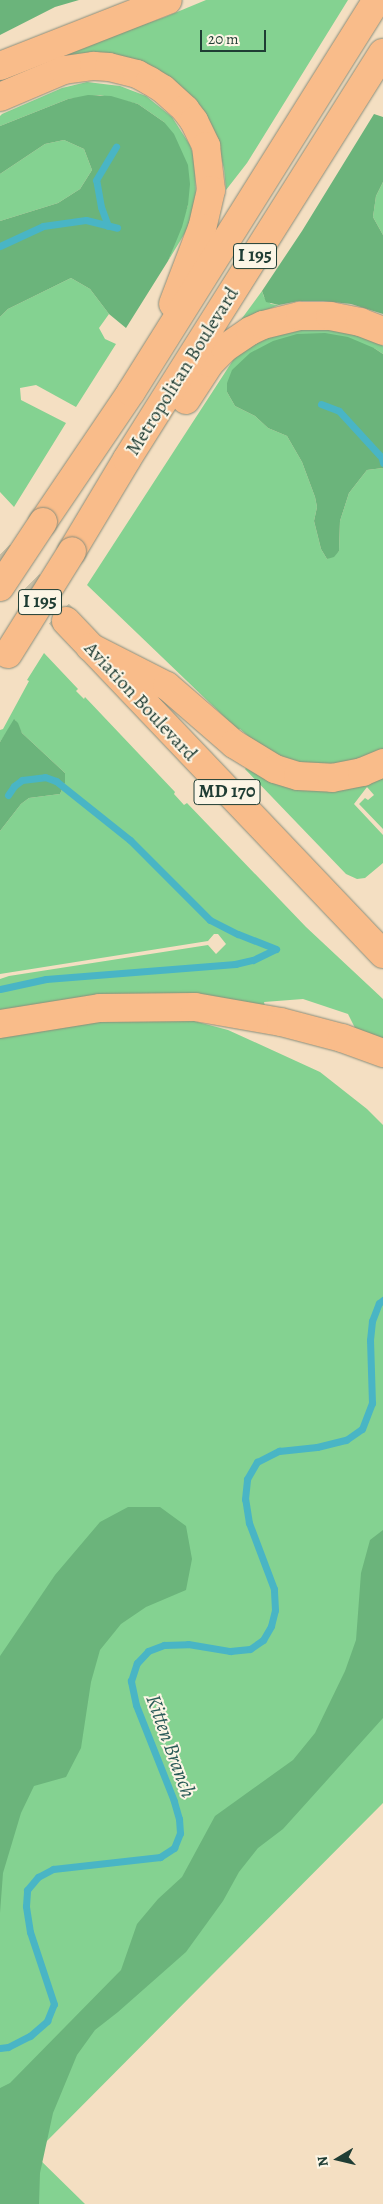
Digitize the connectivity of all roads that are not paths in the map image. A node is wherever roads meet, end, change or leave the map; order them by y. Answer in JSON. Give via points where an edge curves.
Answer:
{"nodes":[{"id":1,"x":168,"y":0,"type":"edge"},
{"id":2,"x":377,"y":0,"type":"edge"},
{"id":3,"x":383,"y":53,"type":"edge"},
{"id":4,"x":0,"y":66,"type":"edge"},
{"id":5,"x":0,"y":97,"type":"edge"},
{"id":6,"x":383,"y":331,"type":"edge"},
{"id":7,"x":160,"y":346,"type":"junction"},
{"id":8,"x":127,"y":459,"type":"junction"},
{"id":9,"x":0,"y":587,"type":"edge"},
{"id":10,"x":66,"y":622,"type":"tunnel mouth"},
{"id":11,"x":90,"y":647,"type":"junction"},
{"id":12,"x":4,"y":660,"type":"edge"},
{"id":13,"x":383,"y":763,"type":"edge"},
{"id":14,"x":383,"y":954,"type":"edge"},
{"id":15,"x":0,"y":1024,"type":"edge"},
{"id":16,"x":383,"y":1054,"type":"edge"}],
"edges":[{"from":1,"to":4,"type":"main road"},
{"from":2,"to":7,"type":"main road","name":"Metropolitan Boulevard","number":"I 195"},
{"from":3,"to":8,"type":"main road","name":"Metropolitan Boulevard","number":"I 195"},
{"from":5,"to":7,"type":"main road","via":[[64,70],[109,67],[137,74],[163,89],[194,121],[206,146],[211,190],[202,228]]},
{"from":6,"to":8,"type":"main road","via":[[360,322],[316,315],[287,318],[250,331],[210,363],[169,423]]},
{"from":7,"to":9,"type":"main road","name":"Metropolitan Boulevard","number":"I 195","bridge":true},
{"from":8,"to":12,"type":"main road","name":"Metropolitan Boulevard","number":"I 195","bridge":true},
{"from":10,"to":11,"type":"main road","name":"Aviation Boulevard","number":"MD 170"},
{"from":11,"to":13,"type":"main road","via":[[167,686],[234,744],[276,769],[298,776],[332,778],[362,772]]},
{"from":11,"to":14,"type":"main road","name":"Aviation Boulevard","number":"MD 170"},
{"from":15,"to":16,"type":"main road","via":[[100,1008],[195,1008],[281,1022],[342,1038]]}]}
